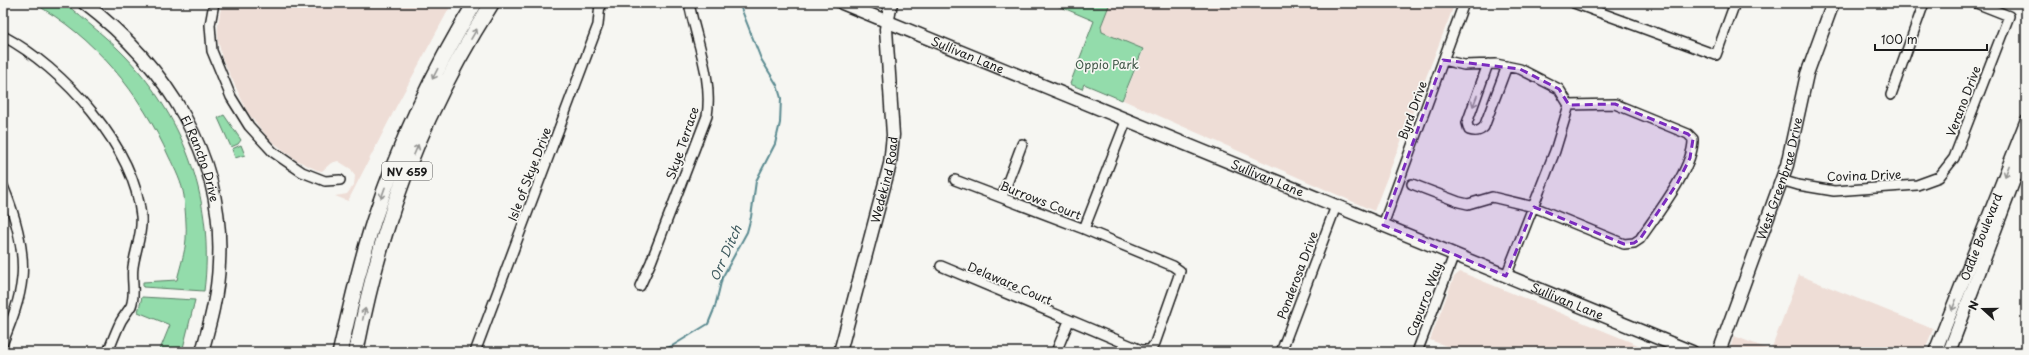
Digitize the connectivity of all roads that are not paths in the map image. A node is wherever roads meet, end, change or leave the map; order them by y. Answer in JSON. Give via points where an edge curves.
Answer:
{"nodes":[{"id":1,"x":84,"y":3,"type":"edge"},
{"id":2,"x":214,"y":3,"type":"edge"},
{"id":3,"x":466,"y":3,"type":"edge"},
{"id":4,"x":475,"y":3,"type":"edge"},
{"id":5,"x":492,"y":3,"type":"edge"},
{"id":6,"x":600,"y":3,"type":"edge"},
{"id":7,"x":689,"y":3,"type":"edge"},
{"id":8,"x":842,"y":3,"type":"edge"},
{"id":9,"x":891,"y":3,"type":"edge"},
{"id":10,"x":1464,"y":3,"type":"edge"},
{"id":11,"x":1574,"y":3,"type":"edge"},
{"id":12,"x":1735,"y":3,"type":"edge"},
{"id":13,"x":1833,"y":3,"type":"edge"},
{"id":14,"x":1924,"y":3,"type":"edge"},
{"id":15,"x":1976,"y":3,"type":"edge"},
{"id":16,"x":466,"y":17,"type":"junction"},
{"id":17,"x":887,"y":22,"type":"junction"},
{"id":18,"x":3,"y":36,"type":"edge"},
{"id":19,"x":1443,"y":60,"type":"junction"},
{"id":20,"x":1488,"y":64,"type":"junction"},
{"id":21,"x":1507,"y":66,"type":"junction"},
{"id":22,"x":1891,"y":95,"type":"dead end"},
{"id":23,"x":1569,"y":106,"type":"junction"},
{"id":24,"x":1127,"y":119,"type":"junction"},
{"id":25,"x":2026,"y":122,"type":"edge"},
{"id":26,"x":1022,"y":144,"type":"dead end"},
{"id":27,"x":2026,"y":148,"type":"edge"},
{"id":28,"x":1944,"y":171,"type":"joint"},
{"id":29,"x":340,"y":180,"type":"dead end"},
{"id":30,"x":955,"y":180,"type":"dead end"},
{"id":31,"x":1782,"y":180,"type":"junction"},
{"id":32,"x":1412,"y":184,"type":"dead end"},
{"id":33,"x":3,"y":186,"type":"edge"},
{"id":34,"x":1002,"y":197,"type":"junction"},
{"id":35,"x":1336,"y":206,"type":"junction"},
{"id":36,"x":1534,"y":207,"type":"junction"},
{"id":37,"x":1383,"y":225,"type":"junction"},
{"id":38,"x":1084,"y":229,"type":"junction"},
{"id":39,"x":1454,"y":255,"type":"junction"},
{"id":40,"x":941,"y":266,"type":"dead end"},
{"id":41,"x":1506,"y":276,"type":"junction"},
{"id":42,"x":640,"y":286,"type":"dead end"},
{"id":43,"x":1069,"y":321,"type":"junction"},
{"id":44,"x":3,"y":342,"type":"edge"},
{"id":45,"x":108,"y":352,"type":"edge"},
{"id":46,"x":202,"y":352,"type":"edge"},
{"id":47,"x":340,"y":352,"type":"edge"},
{"id":48,"x":356,"y":352,"type":"edge"},
{"id":49,"x":475,"y":352,"type":"edge"},
{"id":50,"x":840,"y":352,"type":"edge"},
{"id":51,"x":1056,"y":352,"type":"edge"},
{"id":52,"x":1281,"y":352,"type":"edge"},
{"id":53,"x":1417,"y":352,"type":"edge"},
{"id":54,"x":1692,"y":352,"type":"edge"},
{"id":55,"x":1719,"y":352,"type":"edge"},
{"id":56,"x":1935,"y":352,"type":"edge"},
{"id":57,"x":1949,"y":352,"type":"edge"}],
"edges":[{"from":1,"to":46,"type":"street","name":"El Rancho Drive","via":[[118,31],[156,71],[185,114],[204,156],[215,196],[220,248],[215,298]]},
{"from":2,"to":29,"type":"street","via":[[210,25],[212,51],[231,96],[249,126],[273,152],[302,172],[325,181]]},
{"from":3,"to":16,"type":"main road"},
{"from":4,"to":16,"type":"main road","number":"NV 659"},
{"from":48,"to":5,"type":"main road","number":"NV 659","one_way":true,"via":[[377,260],[404,179],[441,93]]},
{"from":6,"to":49,"type":"street","name":"Isle of Skye Drive","via":[[598,24]]},
{"from":7,"to":42,"type":"street","name":"Skye Terrace","via":[[709,94],[707,116]]},
{"from":8,"to":17,"type":"street","name":"Sullivan Lane"},
{"from":9,"to":17,"type":"street","name":"Wedekind Road"},
{"from":10,"to":19,"type":"street","name":"Byrd Drive"},
{"from":11,"to":12,"type":"street","via":[[1716,55]]},
{"from":13,"to":31,"type":"street","name":"West Greenbrae Drive","via":[[1807,74]]},
{"from":14,"to":22,"type":"street"},
{"from":15,"to":28,"type":"street","name":"Verano Drive","via":[[2009,16],[1954,158]]},
{"from":16,"to":47,"type":"main road","number":"NV 659","one_way":true,"via":[[406,132],[387,182],[364,253]]},
{"from":17,"to":24,"type":"street","name":"Sullivan Lane"},
{"from":17,"to":50,"type":"street","name":"Wedekind Road","via":[[893,135],[890,164]]},
{"from":18,"to":45,"type":"street","via":[[42,61],[75,92],[109,136],[137,193],[142,218],[132,269],[134,292],[131,306],[116,330]]},
{"from":19,"to":20,"type":"street","via":[[1470,66]]},
{"from":19,"to":37,"type":"street","name":"Byrd Drive"},
{"from":20,"to":21,"type":"street"},
{"from":20,"to":21,"type":"street","one_way":true,"via":[[1467,123],[1470,130],[1474,131],[1484,127]]},
{"from":21,"to":23,"type":"street","via":[[1520,69],[1552,84],[1559,89]]},
{"from":23,"to":36,"type":"street"},
{"from":23,"to":36,"type":"street","via":[[1615,104],[1666,124],[1693,139],[1690,158],[1678,182],[1634,244],[1624,244]]},
{"from":24,"to":35,"type":"street","name":"Sullivan Lane"},
{"from":24,"to":38,"type":"street"},
{"from":25,"to":56,"type":"street","name":"Oddie Boulevard","one_way":true},
{"from":26,"to":34,"type":"street"},
{"from":27,"to":57,"type":"street","name":"Oddie Boulevard"},
{"from":28,"to":31,"type":"street","name":"Covina Drive","via":[[1939,177],[1917,185],[1834,191],[1798,186]]},
{"from":30,"to":34,"type":"street","name":"Burrows Court"},
{"from":31,"to":55,"type":"street","name":"West Greenbrae Drive"},
{"from":32,"to":36,"type":"street","via":[[1468,204],[1492,197]]},
{"from":33,"to":44,"type":"street","via":[[16,224],[22,277]]},
{"from":34,"to":38,"type":"street","name":"Burrows Court"},
{"from":35,"to":37,"type":"street","name":"Sullivan Lane"},
{"from":35,"to":52,"type":"street","name":"Ponderosa Drive"},
{"from":36,"to":41,"type":"street"},
{"from":37,"to":39,"type":"street","name":"Sullivan Lane"},
{"from":38,"to":43,"type":"street","name":"Burrows Court","via":[[1180,271],[1155,343],[1150,350],[1141,350]]},
{"from":39,"to":41,"type":"street","name":"Sullivan Lane"},
{"from":39,"to":53,"type":"street","name":"Capurro Way"},
{"from":40,"to":43,"type":"street","name":"Delaware Court"},
{"from":41,"to":54,"type":"street","name":"Sullivan Lane"},
{"from":43,"to":51,"type":"street"}]}
